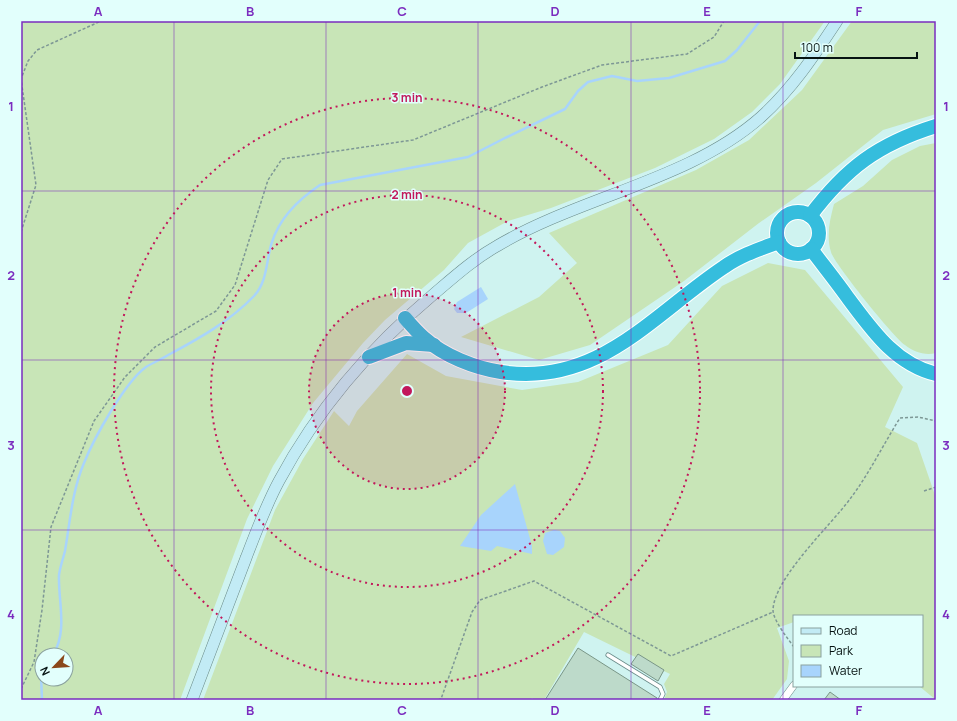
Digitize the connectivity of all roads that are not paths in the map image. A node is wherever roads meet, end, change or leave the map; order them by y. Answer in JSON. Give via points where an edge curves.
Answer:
{"nodes":[{"id":1,"x":837,"y":21,"type":"edge"},
{"id":2,"x":936,"y":126,"type":"edge"},
{"id":3,"x":810,"y":216,"type":"junction"},
{"id":4,"x":779,"y":242,"type":"junction"},
{"id":5,"x":811,"y":249,"type":"junction"},
{"id":6,"x":405,"y":318,"type":"junction"},
{"id":7,"x":434,"y":345,"type":"junction"},
{"id":8,"x":369,"y":357,"type":"junction"},
{"id":9,"x":914,"y":365,"type":"junction"},
{"id":10,"x":936,"y":367,"type":"edge"},
{"id":11,"x":936,"y":374,"type":"edge"},
{"id":12,"x":608,"y":655,"type":"dead end"},
{"id":13,"x":793,"y":686,"type":"edge"},
{"id":14,"x":192,"y":700,"type":"edge"},
{"id":15,"x":660,"y":700,"type":"edge"},
{"id":16,"x":783,"y":700,"type":"edge"}],
"edges":[{"from":1,"to":6,"type":"main road","via":[[816,54],[785,94],[759,119],[734,137],[689,162],[522,232],[471,262]]},
{"from":2,"to":3,"type":"highway","via":[[909,134],[862,160],[834,186]]},
{"from":3,"to":4,"type":"highway","via":[[797,212],[788,214],[777,230]]},
{"from":3,"to":5,"type":"highway","via":[[816,220],[819,230],[816,244]]},
{"from":4,"to":5,"type":"highway","via":[[793,253],[804,253]]},
{"from":4,"to":7,"type":"highway","via":[[725,266],[624,342],[578,366],[545,373],[511,374],[490,371],[462,361]]},
{"from":5,"to":9,"type":"highway","via":[[886,345],[901,359]]},
{"from":6,"to":7,"type":"highway"},
{"from":6,"to":8,"type":"main road"},
{"from":7,"to":8,"type":"highway","via":[[406,342]]},
{"from":8,"to":14,"type":"main road","via":[[327,404],[278,483],[230,598]]},
{"from":9,"to":10,"type":"highway"},
{"from":9,"to":11,"type":"highway"},
{"from":12,"to":15,"type":"lane","via":[[660,687],[663,694]]},
{"from":13,"to":16,"type":"street"}]}
